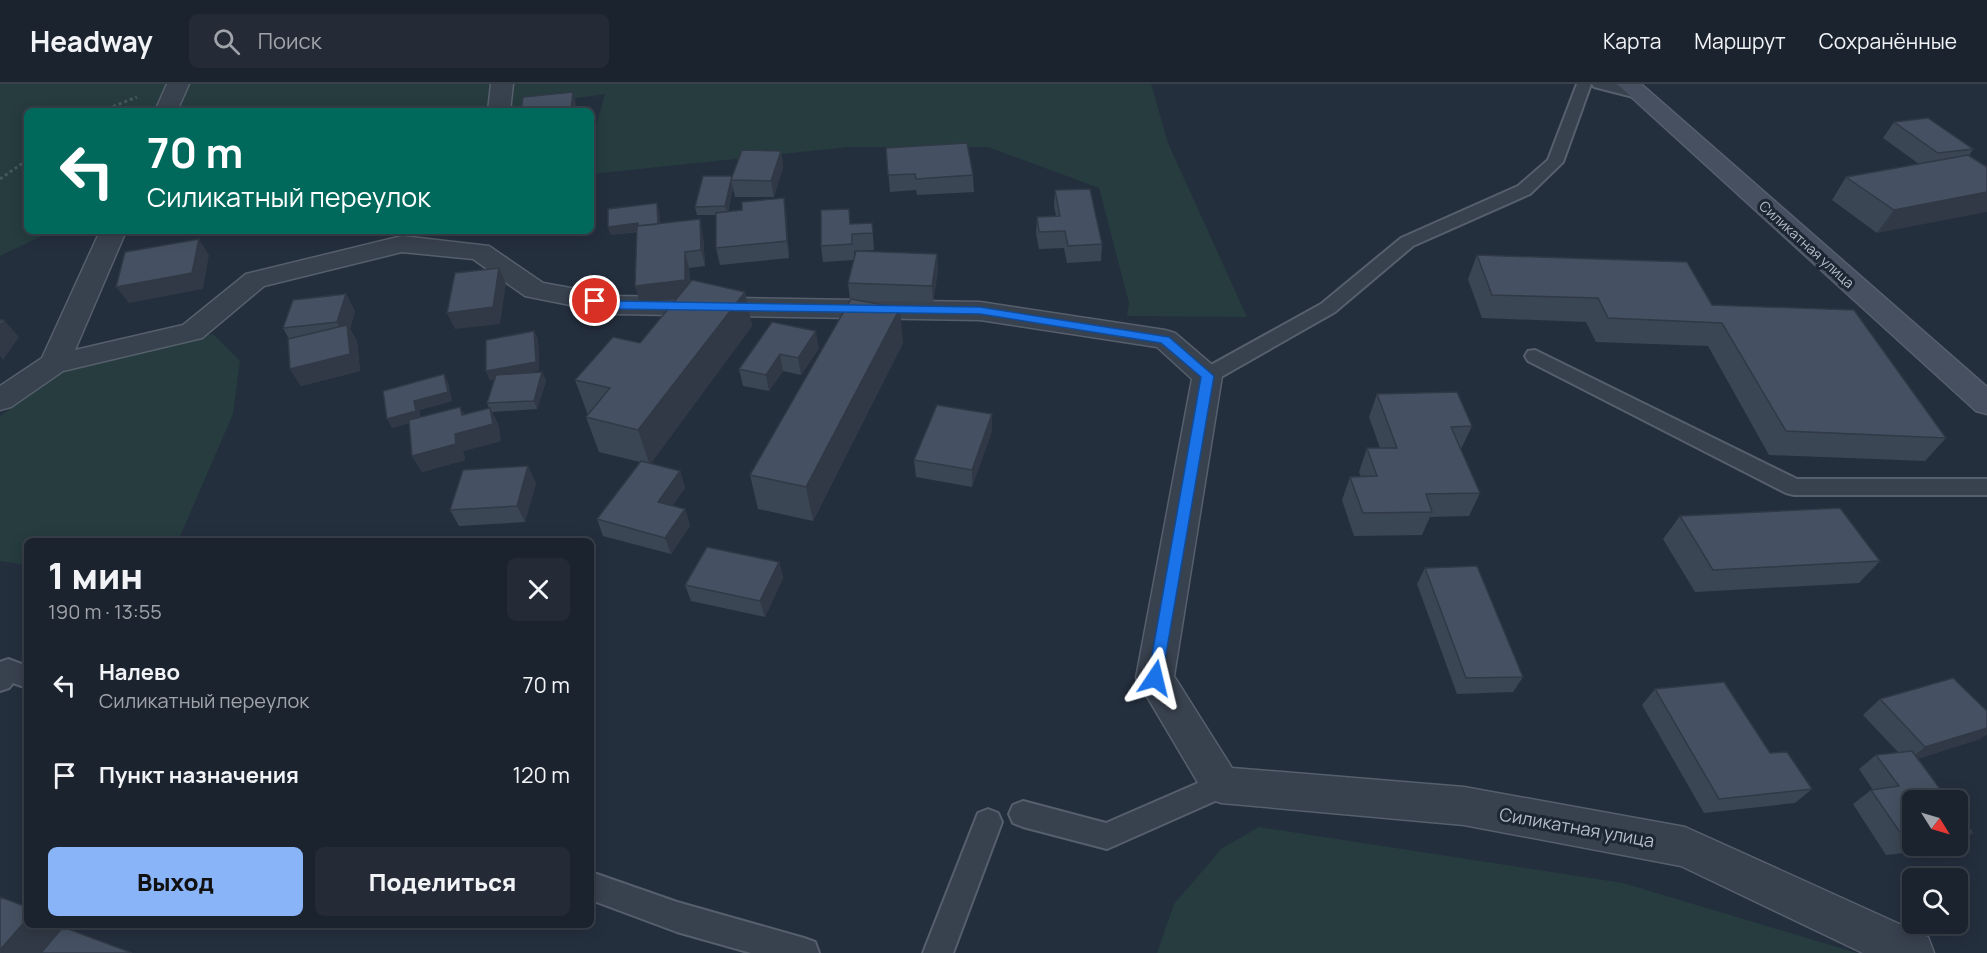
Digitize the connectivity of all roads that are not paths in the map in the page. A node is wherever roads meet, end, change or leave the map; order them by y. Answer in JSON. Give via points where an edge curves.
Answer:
{"nodes":[{"id":1,"x":178,"y":84,"type":"edge"},
{"id":2,"x":502,"y":84,"type":"edge"},
{"id":3,"x":1584,"y":84,"type":"edge"},
{"id":4,"x":1599,"y":84,"type":"edge"},
{"id":5,"x":1634,"y":90,"type":"edge"},
{"id":6,"x":167,"y":108,"type":"edge"},
{"id":7,"x":499,"y":108,"type":"edge"},
{"id":8,"x":112,"y":234,"type":"edge"},
{"id":9,"x":1535,"y":356,"type":"dead end"},
{"id":10,"x":54,"y":364,"type":"junction"},
{"id":11,"x":1208,"y":376,"type":"junction"},
{"id":12,"x":0,"y":400,"type":"edge"},
{"id":13,"x":1987,"y":404,"type":"edge"},
{"id":14,"x":1987,"y":487,"type":"edge"},
{"id":15,"x":24,"y":676,"type":"edge"},
{"id":16,"x":0,"y":680,"type":"edge"},
{"id":17,"x":1221,"y":785,"type":"junction"},
{"id":18,"x":1023,"y":814,"type":"dead end"},
{"id":19,"x":988,"y":822,"type":"dead end"},
{"id":20,"x":594,"y":887,"type":"edge"},
{"id":21,"x":804,"y":953,"type":"edge"},
{"id":22,"x":938,"y":953,"type":"edge"},
{"id":23,"x":1912,"y":953,"type":"edge"}],
"edges":[{"from":1,"to":6,"type":"street"},
{"from":2,"to":7,"type":"street"},
{"from":3,"to":11,"type":"lane","via":[[1555,162],[1524,190],[1407,242],[1328,308]]},
{"from":4,"to":5,"type":"lane"},
{"from":5,"to":13,"type":"street","name":"Силикатная улица"},
{"from":8,"to":10,"type":"street"},
{"from":9,"to":14,"type":"lane","via":[[1794,487]]},
{"from":10,"to":11,"type":"street","via":[[192,332],[255,280],[402,244],[480,252],[535,290],[615,305],[980,311],[1165,339]]},
{"from":10,"to":12,"type":"street"},
{"from":11,"to":17,"type":"street","via":[[1155,678]]},
{"from":15,"to":16,"type":"lane","via":[[9,670]]},
{"from":17,"to":18,"type":"lane","via":[[1107,836]]},
{"from":17,"to":23,"type":"street","name":"Силикатная улица","via":[[1464,807],[1684,847]]},
{"from":19,"to":22,"type":"lane"},
{"from":20,"to":21,"type":"lane","via":[[677,917]]}]}
